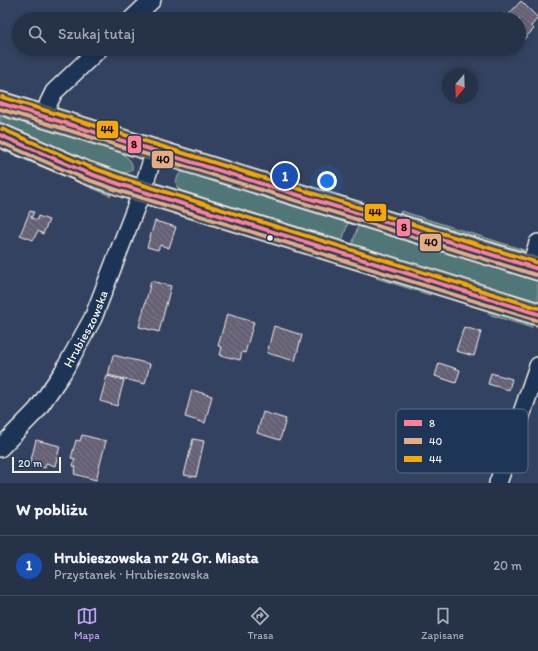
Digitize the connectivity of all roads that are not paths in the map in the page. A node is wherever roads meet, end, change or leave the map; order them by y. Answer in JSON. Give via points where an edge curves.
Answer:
{"nodes":[{"id":1,"x":152,"y":0,"type":"edge"},
{"id":2,"x":139,"y":12,"type":"edge"},
{"id":3,"x":92,"y":56,"type":"edge"},
{"id":4,"x":0,"y":103,"type":"edge"},
{"id":5,"x":44,"y":117,"type":"junction"},
{"id":6,"x":0,"y":135,"type":"edge"},
{"id":7,"x":146,"y":149,"type":"junction"},
{"id":8,"x":134,"y":189,"type":"junction"},
{"id":9,"x":538,"y":243,"type":"edge"},
{"id":10,"x":534,"y":268,"type":"edge"},
{"id":11,"x":538,"y":314,"type":"edge"},
{"id":12,"x":538,"y":366,"type":"edge"},
{"id":13,"x":523,"y":409,"type":"edge"},
{"id":14,"x":0,"y":448,"type":"edge"},
{"id":15,"x":501,"y":473,"type":"edge"},
{"id":16,"x":498,"y":483,"type":"edge"}],
"edges":[{"from":1,"to":2,"type":"street"},
{"from":3,"to":5,"type":"street","via":[[54,92]]},
{"from":4,"to":5,"type":"main road"},
{"from":5,"to":7,"type":"main road"},
{"from":6,"to":8,"type":"main road","via":[[85,172]]},
{"from":7,"to":8,"type":"street","name":"Hrubieszowska"},
{"from":7,"to":10,"type":"main road"},
{"from":8,"to":11,"type":"main road"},
{"from":8,"to":14,"type":"street","name":"Hrubieszowska","via":[[104,292],[86,332],[37,410]]},
{"from":9,"to":10,"type":"street"},
{"from":12,"to":13,"type":"street"},
{"from":15,"to":16,"type":"street"}]}
